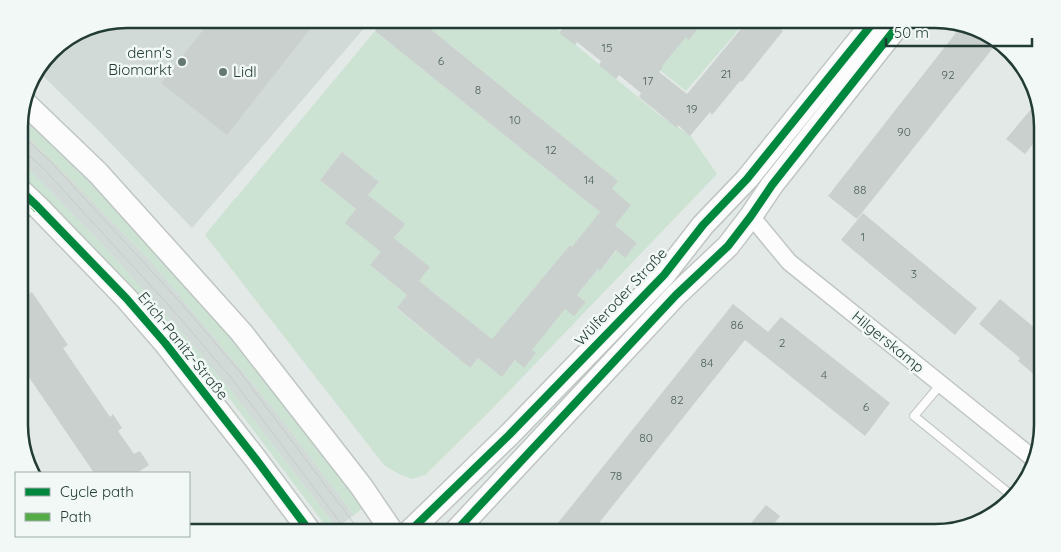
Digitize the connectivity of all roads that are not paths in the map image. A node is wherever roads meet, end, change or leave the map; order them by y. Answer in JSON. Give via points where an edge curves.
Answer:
{"nodes":[{"id":1,"x":869,"y":28,"type":"edge"},
{"id":2,"x":896,"y":28,"type":"edge"},
{"id":3,"x":30,"y":107,"type":"edge"},
{"id":4,"x":28,"y":198,"type":"edge"},
{"id":5,"x":751,"y":216,"type":"junction"},
{"id":6,"x":941,"y":384,"type":"junction"},
{"id":7,"x":1029,"y":455,"type":"edge"},
{"id":8,"x":1008,"y":492,"type":"edge"},
{"id":9,"x":304,"y":524,"type":"edge"},
{"id":10,"x":387,"y":524,"type":"edge"},
{"id":11,"x":417,"y":524,"type":"edge"},
{"id":12,"x":462,"y":524,"type":"edge"}],
"edges":[{"from":1,"to":11,"type":"street","name":"Wülferoder Straße","via":[[747,179],[703,225],[664,275],[509,435]]},
{"from":2,"to":5,"type":"street"},
{"from":3,"to":10,"type":"street","via":[[98,173],[241,332]]},
{"from":4,"to":9,"type":"street","name":"Erich-Panitz-Straße","via":[[165,343]]},
{"from":5,"to":6,"type":"street","name":"Hilgerskamp","via":[[789,262]]},
{"from":5,"to":12,"type":"street","via":[[728,246],[676,295]]},
{"from":6,"to":7,"type":"street","name":"Hilgerskamp"},
{"from":6,"to":8,"type":"lane","via":[[914,416]]}]}
